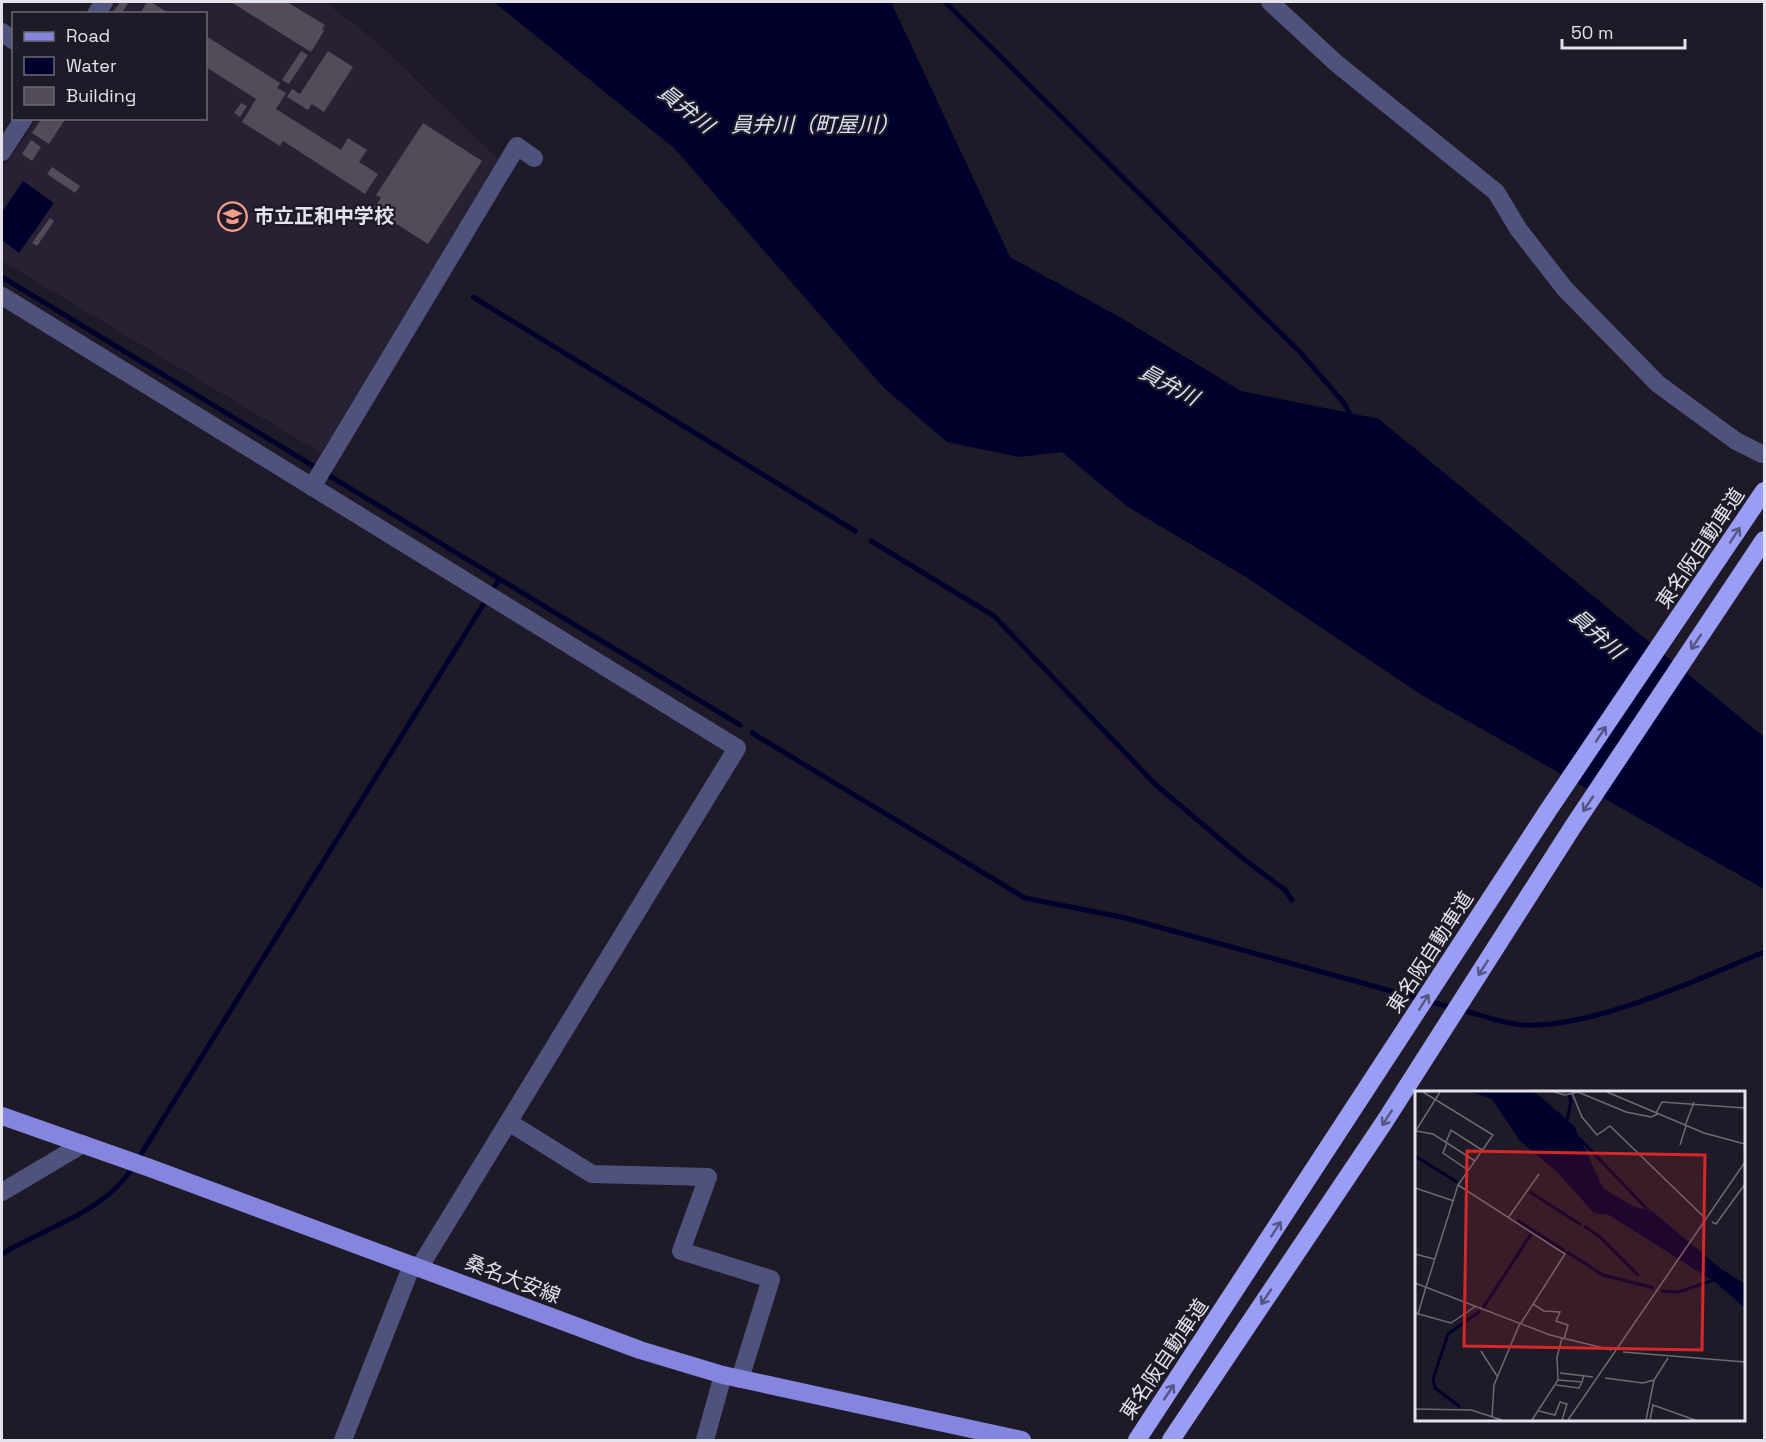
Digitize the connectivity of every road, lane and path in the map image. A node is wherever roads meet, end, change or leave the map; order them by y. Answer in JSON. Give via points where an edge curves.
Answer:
{"nodes":[{"id":1,"x":1270,"y":2,"type":"edge"},
{"id":2,"x":23,"y":120,"type":"edge"},
{"id":3,"x":4,"y":145,"type":"edge"},
{"id":4,"x":534,"y":158,"type":"dead end"},
{"id":5,"x":2,"y":296,"type":"edge"},
{"id":6,"x":1762,"y":454,"type":"dead end"},
{"id":7,"x":318,"y":477,"type":"junction"},
{"id":8,"x":1764,"y":491,"type":"edge"},
{"id":9,"x":1764,"y":540,"type":"edge"},
{"id":10,"x":2,"y":1116,"type":"edge"},
{"id":11,"x":510,"y":1123,"type":"junction"},
{"id":12,"x":83,"y":1144,"type":"junction"},
{"id":13,"x":2,"y":1192,"type":"edge"},
{"id":14,"x":416,"y":1266,"type":"junction"},
{"id":15,"x":732,"y":1377,"type":"junction"},
{"id":16,"x":343,"y":1440,"type":"edge"},
{"id":17,"x":705,"y":1440,"type":"edge"},
{"id":18,"x":1022,"y":1440,"type":"edge"},
{"id":19,"x":1137,"y":1440,"type":"edge"},
{"id":20,"x":1171,"y":1440,"type":"edge"}],
"edges":[{"from":1,"to":6,"type":"street","via":[[1336,63],[1496,192],[1519,230],[1565,289],[1658,384],[1736,441]]},
{"from":2,"to":3,"type":"street"},
{"from":4,"to":7,"type":"street","via":[[516,146]]},
{"from":5,"to":7,"type":"street"},
{"from":7,"to":11,"type":"street","via":[[478,591],[737,748]]},
{"from":19,"to":8,"type":"highway","name":"東名阪自動車道","one_way":true,"via":[[1549,809]]},
{"from":9,"to":20,"type":"highway","one_way":true},
{"from":10,"to":12,"type":"main road","name":"桑名大安線"},
{"from":11,"to":14,"type":"street"},
{"from":11,"to":15,"type":"street","via":[[592,1174],[708,1177],[681,1251],[771,1279]]},
{"from":12,"to":13,"type":"street"},
{"from":12,"to":14,"type":"main road","name":"桑名大安線"},
{"from":14,"to":15,"type":"main road","name":"桑名大安線","via":[[640,1350]]},
{"from":14,"to":16,"type":"street"},
{"from":15,"to":17,"type":"street"},
{"from":15,"to":18,"type":"main road","name":"桑名大安線"}]}
